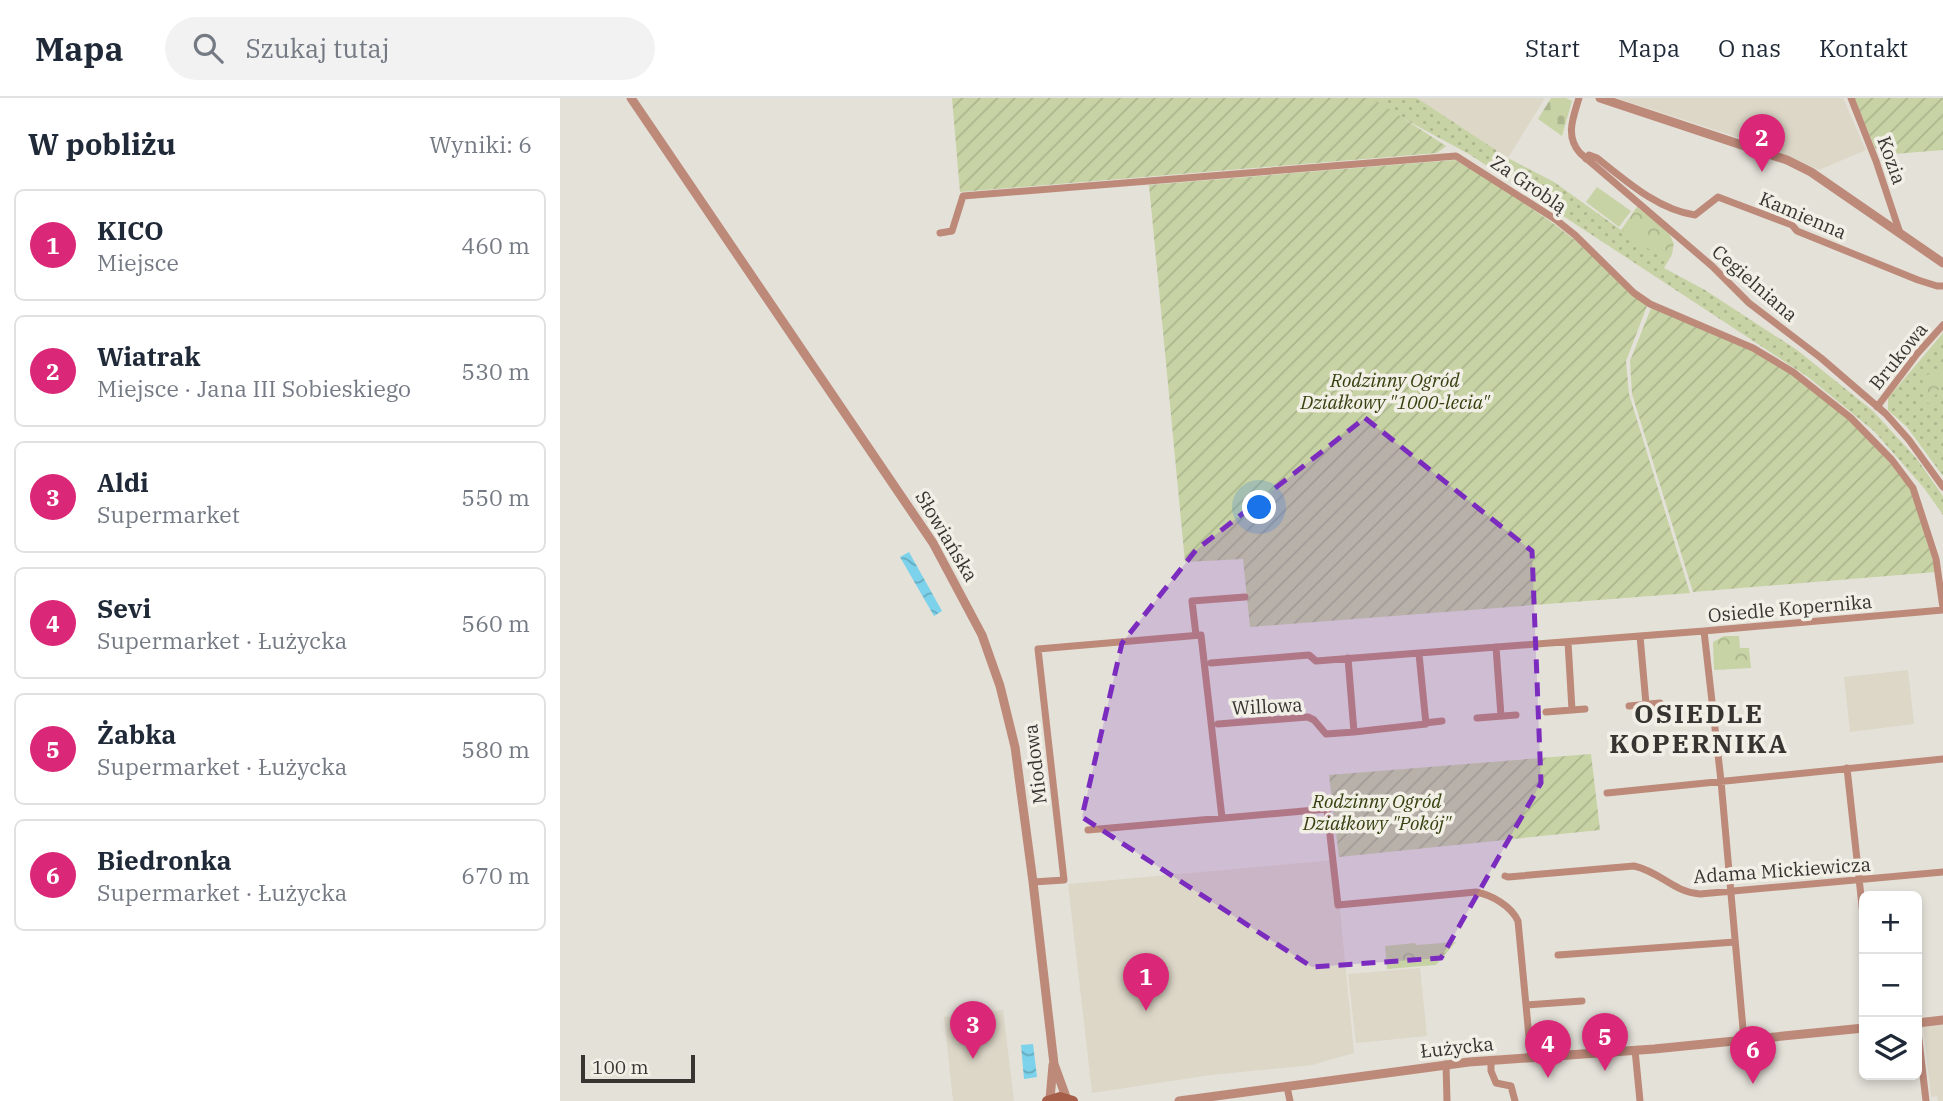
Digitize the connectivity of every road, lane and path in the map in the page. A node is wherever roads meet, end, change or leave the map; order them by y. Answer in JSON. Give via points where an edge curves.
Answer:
{"nodes":[{"id":1,"x":631,"y":98,"type":"edge"},
{"id":2,"x":1579,"y":98,"type":"edge"},
{"id":3,"x":1600,"y":98,"type":"edge"},
{"id":4,"x":1851,"y":98,"type":"edge"},
{"id":5,"x":1586,"y":159,"type":"junction"},
{"id":6,"x":940,"y":233,"type":"dead end"},
{"id":7,"x":1900,"y":233,"type":"junction"},
{"id":8,"x":1943,"y":263,"type":"edge"},
{"id":9,"x":1943,"y":286,"type":"edge"},
{"id":10,"x":1943,"y":325,"type":"edge"},
{"id":11,"x":1877,"y":407,"type":"junction"},
{"id":12,"x":1943,"y":487,"type":"edge"},
{"id":13,"x":1245,"y":597,"type":"dead end"},
{"id":14,"x":1943,"y":609,"type":"edge"},
{"id":15,"x":1704,"y":631,"type":"junction"},
{"id":16,"x":1196,"y":635,"type":"junction"},
{"id":17,"x":1640,"y":636,"type":"junction"},
{"id":18,"x":1568,"y":642,"type":"junction"},
{"id":19,"x":1496,"y":647,"type":"junction"},
{"id":20,"x":1419,"y":654,"type":"junction"},
{"id":21,"x":1348,"y":658,"type":"junction"},
{"id":22,"x":1211,"y":663,"type":"dead end"},
{"id":23,"x":1660,"y":703,"type":"dead end"},
{"id":24,"x":1646,"y":705,"type":"junction"},
{"id":25,"x":1629,"y":706,"type":"dead end"},
{"id":26,"x":1585,"y":709,"type":"dead end"},
{"id":27,"x":1572,"y":710,"type":"junction"},
{"id":28,"x":1546,"y":712,"type":"dead end"},
{"id":29,"x":1516,"y":715,"type":"dead end"},
{"id":30,"x":1501,"y":716,"type":"junction"},
{"id":31,"x":1477,"y":718,"type":"dead end"},
{"id":32,"x":1442,"y":721,"type":"dead end"},
{"id":33,"x":1425,"y":723,"type":"junction"},
{"id":34,"x":1218,"y":724,"type":"dead end"},
{"id":35,"x":1354,"y":732,"type":"junction"},
{"id":36,"x":1943,"y":759,"type":"edge"},
{"id":37,"x":1847,"y":768,"type":"junction"},
{"id":38,"x":1721,"y":780,"type":"junction"},
{"id":39,"x":1607,"y":793,"type":"dead end"},
{"id":40,"x":1222,"y":818,"type":"junction"},
{"id":41,"x":1088,"y":831,"type":"dead end"},
{"id":42,"x":1943,"y":872,"type":"edge"},
{"id":43,"x":1505,"y":876,"type":"dead end"},
{"id":44,"x":1859,"y":881,"type":"junction"},
{"id":45,"x":1033,"y":882,"type":"junction"},
{"id":46,"x":1860,"y":891,"type":"edge"},
{"id":47,"x":1731,"y":892,"type":"junction"},
{"id":48,"x":1735,"y":942,"type":"junction"},
{"id":49,"x":1558,"y":955,"type":"dead end"},
{"id":50,"x":1581,"y":1001,"type":"dead end"},
{"id":51,"x":1526,"y":1005,"type":"junction"},
{"id":52,"x":1943,"y":1020,"type":"edge"},
{"id":53,"x":1922,"y":1022,"type":"edge"},
{"id":54,"x":1859,"y":1028,"type":"edge"},
{"id":55,"x":1744,"y":1040,"type":"junction"},
{"id":56,"x":1635,"y":1051,"type":"junction"},
{"id":57,"x":1531,"y":1058,"type":"junction"},
{"id":58,"x":1491,"y":1060,"type":"junction"},
{"id":59,"x":1054,"y":1063,"type":"junction"},
{"id":60,"x":1446,"y":1064,"type":"junction"},
{"id":61,"x":1922,"y":1066,"type":"edge"},
{"id":62,"x":1287,"y":1087,"type":"junction"},
{"id":63,"x":1069,"y":1099,"type":"edge"},
{"id":64,"x":1049,"y":1100,"type":"edge"},
{"id":65,"x":1179,"y":1101,"type":"edge"},
{"id":66,"x":1290,"y":1101,"type":"edge"},
{"id":67,"x":1447,"y":1101,"type":"edge"},
{"id":68,"x":1515,"y":1101,"type":"edge"},
{"id":69,"x":1640,"y":1101,"type":"edge"},
{"id":70,"x":1926,"y":1101,"type":"edge"}],
"edges":[{"from":1,"to":45,"type":"street","name":"Słowiańska","via":[[933,543],[967,604],[1007,711]]},
{"from":2,"to":5,"type":"street","name":"Cegielniana","via":[[1571,135],[1573,145]]},
{"from":3,"to":7,"type":"street","via":[[1787,160]]},
{"from":4,"to":7,"type":"street","name":"Kozia"},
{"from":5,"to":9,"type":"street","name":"Kamienna","via":[[1588,155],[1597,158],[1674,209],[1692,215],[1718,197],[1917,280]]},
{"from":5,"to":11,"type":"street","name":"Cegielniana","via":[[1749,303]]},
{"from":6,"to":14,"type":"street","name":"Za Groblą","via":[[952,231],[964,196],[1457,156],[1555,219],[1650,304],[1753,348],[1793,372],[1851,418],[1913,488],[1936,559]]},
{"from":7,"to":8,"type":"street"},
{"from":10,"to":11,"type":"street","name":"Brukowa"},
{"from":11,"to":12,"type":"street","name":"Cegielniana","via":[[1909,440]]},
{"from":13,"to":16,"type":"street","via":[[1192,601]]},
{"from":14,"to":15,"type":"street","name":"Osiedle Kopernika"},
{"from":15,"to":17,"type":"street","name":"Osiedle Kopernika"},
{"from":15,"to":38,"type":"street"},
{"from":16,"to":40,"type":"street","via":[[1201,635]]},
{"from":16,"to":45,"type":"street","name":"Miodowa","via":[[1038,649],[1064,880]]},
{"from":17,"to":18,"type":"street","name":"Osiedle Kopernika"},
{"from":17,"to":24,"type":"street"},
{"from":18,"to":19,"type":"street","name":"Osiedle Kopernika"},
{"from":18,"to":27,"type":"street"},
{"from":19,"to":20,"type":"street","name":"Osiedle Kopernika"},
{"from":19,"to":30,"type":"street"},
{"from":20,"to":21,"type":"street","name":"Osiedle Kopernika"},
{"from":20,"to":33,"type":"street"},
{"from":21,"to":22,"type":"street","name":"Osiedle Kopernika","via":[[1316,661],[1309,655]]},
{"from":21,"to":35,"type":"street"},
{"from":23,"to":24,"type":"street"},
{"from":24,"to":25,"type":"street"},
{"from":26,"to":27,"type":"street"},
{"from":27,"to":28,"type":"street"},
{"from":29,"to":30,"type":"street"},
{"from":30,"to":31,"type":"street"},
{"from":32,"to":33,"type":"street"},
{"from":33,"to":35,"type":"street"},
{"from":34,"to":35,"type":"street","name":"Willowa","via":[[1308,718],[1326,734]]},
{"from":36,"to":37,"type":"street"},
{"from":37,"to":38,"type":"street"},
{"from":37,"to":44,"type":"street"},
{"from":38,"to":39,"type":"street"},
{"from":38,"to":47,"type":"street"},
{"from":40,"to":41,"type":"street"},
{"from":40,"to":51,"type":"street","via":[[1327,809],[1338,905],[1486,894],[1510,909],[1518,921]]},
{"from":42,"to":44,"type":"street","name":"Adama Mickiewicza"},
{"from":43,"to":47,"type":"street","name":"Adama Mickiewicza","via":[[1634,866],[1688,893]]},
{"from":44,"to":46,"type":"street"},
{"from":44,"to":47,"type":"street","name":"Adama Mickiewicza"},
{"from":45,"to":59,"type":"street","name":"Słowiańska"},
{"from":47,"to":48,"type":"street"},
{"from":48,"to":49,"type":"street"},
{"from":48,"to":55,"type":"street"},
{"from":50,"to":51,"type":"street"},
{"from":51,"to":57,"type":"street"},
{"from":52,"to":53,"type":"street"},
{"from":54,"to":55,"type":"street","name":"Łużycka"},
{"from":55,"to":56,"type":"street","name":"Łużycka"},
{"from":56,"to":57,"type":"street","name":"Łużycka"},
{"from":56,"to":69,"type":"street"},
{"from":57,"to":58,"type":"street","name":"Łużycka"},
{"from":58,"to":60,"type":"street","name":"Łużycka"},
{"from":58,"to":68,"type":"street","via":[[1496,1083],[1511,1086]]},
{"from":59,"to":63,"type":"street","name":"Słowiańska"},
{"from":59,"to":64,"type":"street","name":"Słowiańska"},
{"from":60,"to":62,"type":"street","name":"Łużycka"},
{"from":60,"to":67,"type":"street"},
{"from":61,"to":70,"type":"street"},
{"from":62,"to":65,"type":"street","name":"Łużycka"},
{"from":62,"to":66,"type":"street"},
{"from":63,"to":64,"type":"main road"}]}
